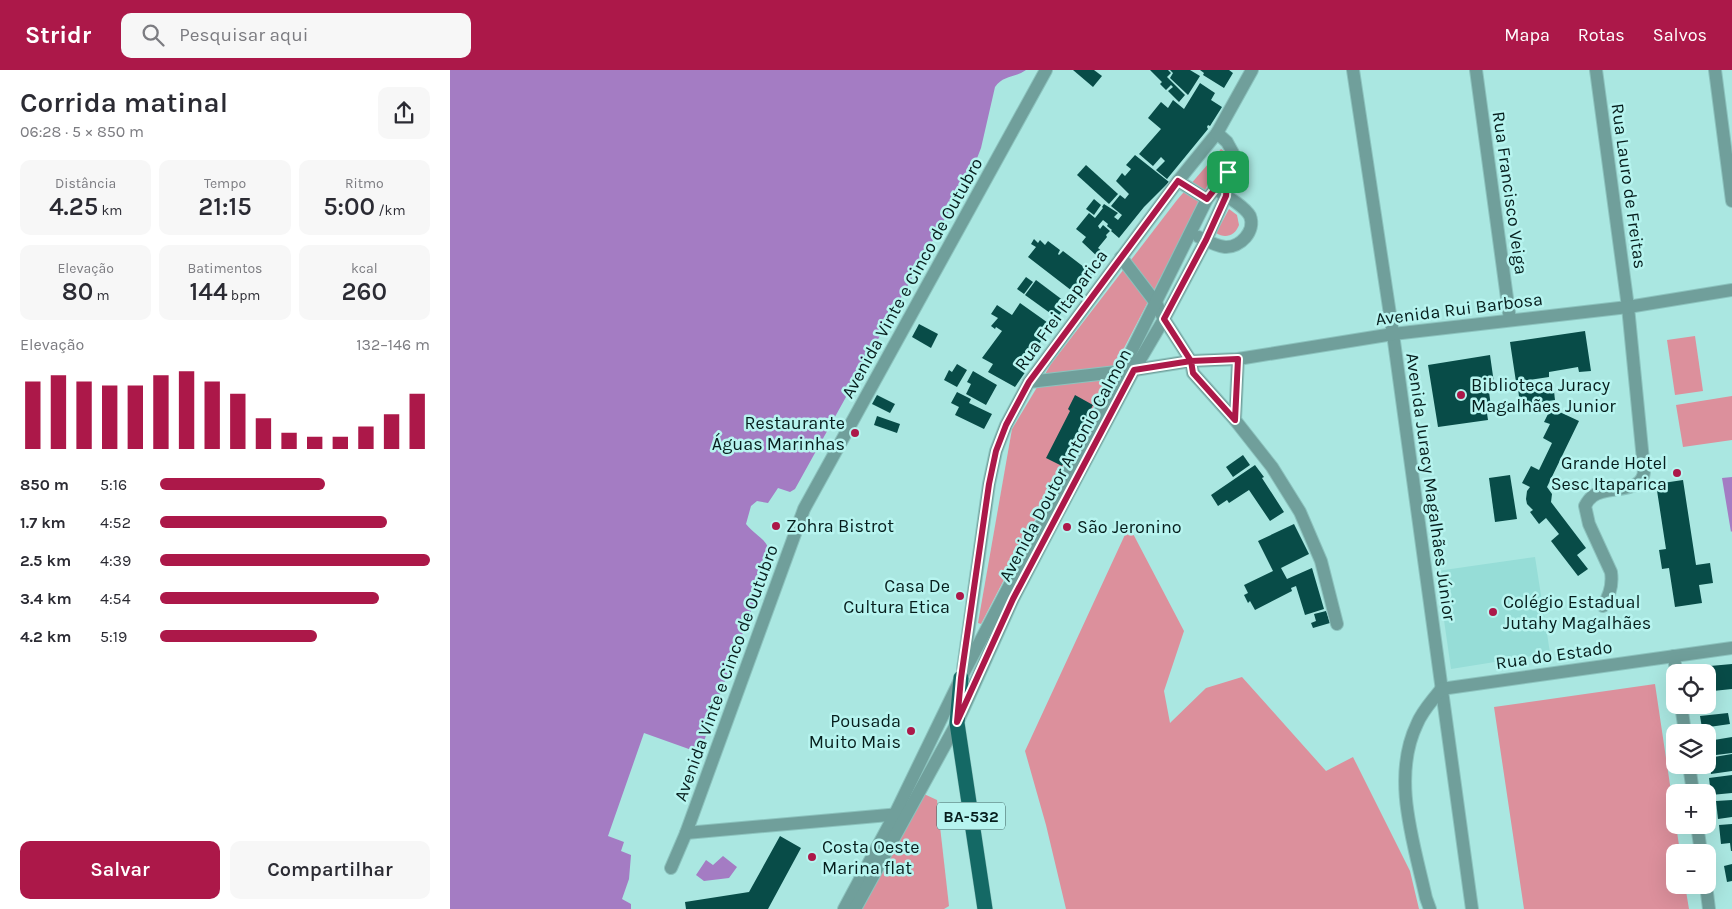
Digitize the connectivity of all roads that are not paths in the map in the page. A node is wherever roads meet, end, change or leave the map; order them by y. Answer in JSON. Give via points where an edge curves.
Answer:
{"nodes":[{"id":1,"x":1046,"y":70,"type":"edge"},
{"id":2,"x":1252,"y":70,"type":"edge"},
{"id":3,"x":1353,"y":70,"type":"edge"},
{"id":4,"x":1476,"y":70,"type":"edge"},
{"id":5,"x":1596,"y":70,"type":"edge"},
{"id":6,"x":1715,"y":70,"type":"edge"},
{"id":7,"x":1217,"y":133,"type":"junction"},
{"id":8,"x":1228,"y":172,"type":"junction"},
{"id":9,"x":1178,"y":181,"type":"junction"},
{"id":10,"x":1210,"y":194,"type":"junction"},
{"id":11,"x":1226,"y":196,"type":"junction"},
{"id":12,"x":1732,"y":201,"type":"edge"},
{"id":13,"x":1190,"y":233,"type":"junction"},
{"id":14,"x":1206,"y":240,"type":"junction"},
{"id":15,"x":1121,"y":257,"type":"junction"},
{"id":16,"x":1732,"y":290,"type":"edge"},
{"id":17,"x":1156,"y":303,"type":"junction"},
{"id":18,"x":1628,"y":307,"type":"junction"},
{"id":19,"x":1164,"y":319,"type":"junction"},
{"id":20,"x":1510,"y":320,"type":"junction"},
{"id":21,"x":1393,"y":334,"type":"junction"},
{"id":22,"x":1238,"y":359,"type":"junction"},
{"id":23,"x":1191,"y":361,"type":"junction"},
{"id":24,"x":1127,"y":371,"type":"junction"},
{"id":25,"x":1029,"y":382,"type":"junction"},
{"id":26,"x":1235,"y":420,"type":"junction"},
{"id":27,"x":1009,"y":597,"type":"junction"},
{"id":28,"x":1603,"y":606,"type":"dead end"},
{"id":29,"x":1337,"y":624,"type":"dead end"},
{"id":30,"x":1732,"y":648,"type":"edge"},
{"id":31,"x":1674,"y":656,"type":"junction"},
{"id":32,"x":1675,"y":664,"type":"edge"},
{"id":33,"x":961,"y":678,"type":"junction"},
{"id":34,"x":1441,"y":689,"type":"junction"},
{"id":35,"x":957,"y":722,"type":"junction"},
{"id":36,"x":901,"y":814,"type":"junction"},
{"id":37,"x":686,"y":833,"type":"junction"},
{"id":38,"x":671,"y":868,"type":"dead end"},
{"id":39,"x":1707,"y":894,"type":"edge"},
{"id":40,"x":844,"y":909,"type":"edge"},
{"id":41,"x":856,"y":909,"type":"edge"},
{"id":42,"x":985,"y":909,"type":"edge"},
{"id":43,"x":1430,"y":909,"type":"edge"},
{"id":44,"x":1472,"y":909,"type":"edge"},
{"id":45,"x":1709,"y":909,"type":"edge"}],
"edges":[{"from":1,"to":37,"type":"street","name":"Avenida Vinte e Cinco de Outubro","via":[[804,509]]},
{"from":2,"to":7,"type":"street","name":"Rua Frei Itaparica"},
{"from":3,"to":21,"type":"street","name":"Avenida Juracy Magalhães Júnior"},
{"from":4,"to":20,"type":"street","name":"Rua Francisco Veiga"},
{"from":5,"to":18,"type":"street","name":"Rua Lauro de Freitas"},
{"from":6,"to":12,"type":"street"},
{"from":7,"to":8,"type":"street","name":"Avenida Doutor Antonio Calmon","number":"BA-532","via":[[1233,152]]},
{"from":7,"to":9,"type":"street","name":"Rua Frei Itaparica","number":"BA-532"},
{"from":8,"to":10,"type":"street","name":"Avenida Doutor Antonio Calmon","number":"BA-532"},
{"from":8,"to":11,"type":"street","name":"Avenida Doutor Antonio Calmon","number":"BA-532"},
{"from":9,"to":10,"type":"street"},
{"from":9,"to":15,"type":"street","name":"Rua Frei Itaparica","number":"BA-532"},
{"from":10,"to":11,"type":"street"},
{"from":10,"to":13,"type":"street","name":"Avenida Doutor Antonio Calmon","number":"BA-532"},
{"from":11,"to":14,"type":"street","name":"Avenida Doutor Antonio Calmon","number":"BA-532"},
{"from":11,"to":14,"type":"street","via":[[1248,213],[1249,231],[1245,239],[1230,246]]},
{"from":13,"to":14,"type":"street"},
{"from":13,"to":17,"type":"street","name":"Avenida Doutor Antonio Calmon","number":"BA-532"},
{"from":14,"to":19,"type":"street","name":"Avenida Doutor Antonio Calmon","number":"BA-532"},
{"from":15,"to":17,"type":"street"},
{"from":15,"to":25,"type":"street","name":"Rua Frei Itaparica","number":"BA-532"},
{"from":16,"to":18,"type":"street","name":"Avenida Rui Barbosa"},
{"from":17,"to":19,"type":"street"},
{"from":17,"to":24,"type":"street","name":"Avenida Doutor Antonio Calmon","number":"BA-532"},
{"from":18,"to":20,"type":"street","name":"Avenida Rui Barbosa"},
{"from":18,"to":28,"type":"street","name":"Rua Lauro de Freitas","via":[[1644,475],[1635,485],[1593,496],[1585,506],[1589,524],[1611,572],[1609,596]]},
{"from":19,"to":23,"type":"street"},
{"from":19,"to":24,"type":"street","name":"Avenida Doutor Antonio Calmon","number":"BA-532"},
{"from":20,"to":21,"type":"street","name":"Avenida Rui Barbosa"},
{"from":21,"to":22,"type":"street","name":"Avenida Rui Barbosa"},
{"from":21,"to":34,"type":"street","name":"Avenida Juracy Magalhães Júnior"},
{"from":22,"to":23,"type":"street","name":"Avenida Rui Barbosa"},
{"from":22,"to":26,"type":"street"},
{"from":23,"to":24,"type":"street","name":"Avenida Rui Barbosa"},
{"from":23,"to":26,"type":"street","via":[[1193,373]]},
{"from":24,"to":25,"type":"street","name":"Avenida Rui Barbosa"},
{"from":24,"to":27,"type":"street","name":"Avenida Doutor Antonio Calmon","number":"BA-532"},
{"from":25,"to":33,"type":"street","name":"Rua Frei Itaparica","number":"BA-532","via":[[996,451]]},
{"from":26,"to":29,"type":"street","via":[[1272,467],[1300,512],[1321,561]]},
{"from":27,"to":33,"type":"street","name":"Avenida Doutor Antonio Calmon","number":"BA-532"},
{"from":27,"to":35,"type":"street","name":"Avenida Doutor Antonio Calmon","number":"BA-532"},
{"from":30,"to":31,"type":"street","name":"Rua do Estado"},
{"from":31,"to":32,"type":"street"},
{"from":31,"to":34,"type":"street","name":"Rua do Estado"},
{"from":33,"to":35,"type":"main road","number":"BA-532"},
{"from":33,"to":36,"type":"street","name":"Avenida Doutor Antonio Calmon"},
{"from":34,"to":43,"type":"street","via":[[1417,724],[1406,764],[1407,808]]},
{"from":34,"to":44,"type":"street","name":"Avenida Juracy Magalhães Júnior"},
{"from":35,"to":36,"type":"street","name":"Avenida Doutor Antonio Calmon"},
{"from":35,"to":42,"type":"main road","number":"BA-532"},
{"from":36,"to":37,"type":"street"},
{"from":36,"to":40,"type":"street"},
{"from":36,"to":41,"type":"street"},
{"from":37,"to":38,"type":"street","name":"Avenida Vinte e Cinco de Outubro"},
{"from":39,"to":45,"type":"street"}]}
